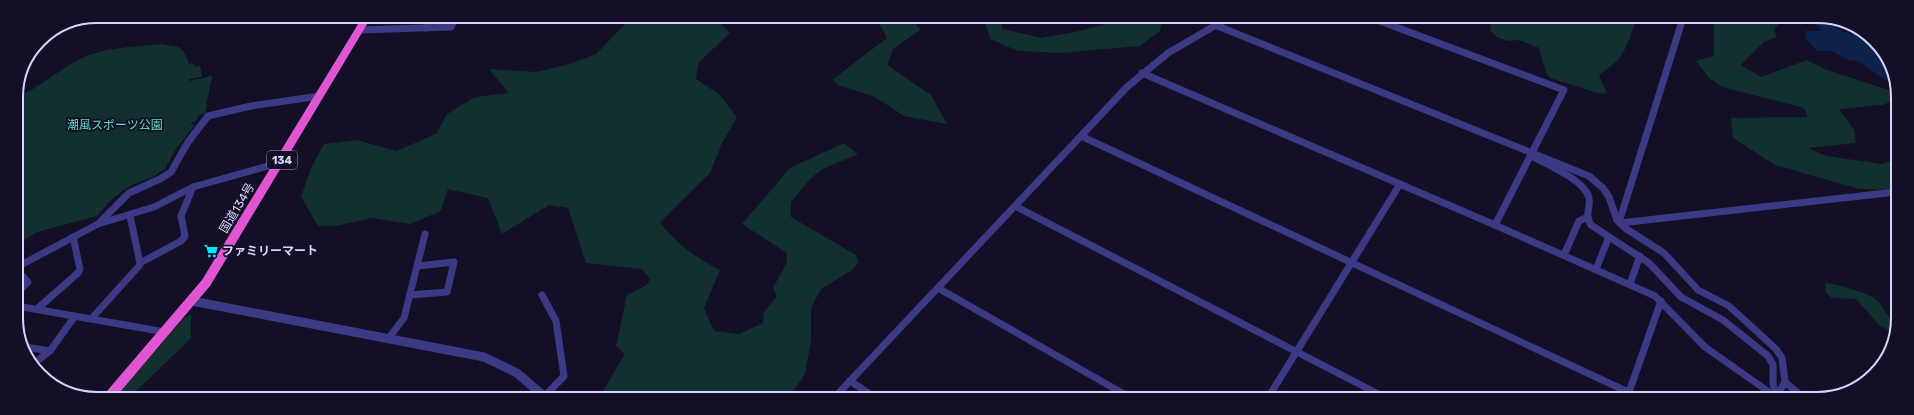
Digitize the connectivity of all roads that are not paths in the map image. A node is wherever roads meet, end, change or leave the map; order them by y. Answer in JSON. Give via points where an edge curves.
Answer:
{"nodes":[{"id":1,"x":364,"y":23,"type":"edge"},
{"id":2,"x":428,"y":23,"type":"edge"},
{"id":3,"x":452,"y":23,"type":"edge"},
{"id":4,"x":1218,"y":23,"type":"edge"},
{"id":5,"x":1386,"y":23,"type":"edge"},
{"id":6,"x":1681,"y":23,"type":"edge"},
{"id":7,"x":1214,"y":25,"type":"junction"},
{"id":8,"x":426,"y":28,"type":"junction"},
{"id":9,"x":360,"y":30,"type":"junction"},
{"id":10,"x":1142,"y":74,"type":"junction"},
{"id":11,"x":320,"y":96,"type":"junction"},
{"id":12,"x":1081,"y":136,"type":"junction"},
{"id":13,"x":1532,"y":154,"type":"junction"},
{"id":14,"x":279,"y":165,"type":"junction"},
{"id":15,"x":1400,"y":184,"type":"junction"},
{"id":16,"x":193,"y":187,"type":"junction"},
{"id":17,"x":1891,"y":193,"type":"edge"},
{"id":18,"x":1015,"y":206,"type":"junction"},
{"id":19,"x":130,"y":216,"type":"junction"},
{"id":20,"x":1586,"y":218,"type":"junction"},
{"id":21,"x":1618,"y":222,"type":"junction"},
{"id":22,"x":98,"y":224,"type":"junction"},
{"id":23,"x":1496,"y":225,"type":"junction"},
{"id":24,"x":425,"y":234,"type":"dead end"},
{"id":25,"x":73,"y":237,"type":"junction"},
{"id":26,"x":1609,"y":237,"type":"junction"},
{"id":27,"x":1564,"y":255,"type":"junction"},
{"id":28,"x":1640,"y":256,"type":"junction"},
{"id":29,"x":1352,"y":262,"type":"junction"},
{"id":30,"x":140,"y":263,"type":"junction"},
{"id":31,"x":23,"y":264,"type":"edge"},
{"id":32,"x":418,"y":266,"type":"junction"},
{"id":33,"x":1596,"y":269,"type":"junction"},
{"id":34,"x":23,"y":277,"type":"edge"},
{"id":35,"x":1630,"y":284,"type":"junction"},
{"id":36,"x":23,"y":287,"type":"edge"},
{"id":37,"x":938,"y":288,"type":"junction"},
{"id":38,"x":410,"y":295,"type":"junction"},
{"id":39,"x":542,"y":295,"type":"dead end"},
{"id":40,"x":192,"y":301,"type":"junction"},
{"id":41,"x":1661,"y":301,"type":"junction"},
{"id":42,"x":23,"y":307,"type":"edge"},
{"id":43,"x":37,"y":309,"type":"junction"},
{"id":44,"x":75,"y":316,"type":"junction"},
{"id":45,"x":92,"y":318,"type":"junction"},
{"id":46,"x":165,"y":332,"type":"junction"},
{"id":47,"x":388,"y":339,"type":"junction"},
{"id":48,"x":30,"y":348,"type":"edge"},
{"id":49,"x":50,"y":351,"type":"junction"},
{"id":50,"x":1297,"y":352,"type":"junction"},
{"id":51,"x":37,"y":362,"type":"edge"},
{"id":52,"x":850,"y":381,"type":"junction"},
{"id":53,"x":1785,"y":382,"type":"junction"},
{"id":54,"x":112,"y":392,"type":"edge"},
{"id":55,"x":540,"y":392,"type":"edge"},
{"id":56,"x":550,"y":392,"type":"edge"},
{"id":57,"x":840,"y":392,"type":"edge"},
{"id":58,"x":867,"y":392,"type":"edge"},
{"id":59,"x":1120,"y":392,"type":"edge"},
{"id":60,"x":1272,"y":392,"type":"edge"},
{"id":61,"x":1376,"y":392,"type":"edge"},
{"id":62,"x":1629,"y":392,"type":"joint"},
{"id":63,"x":1767,"y":392,"type":"edge"},
{"id":64,"x":1774,"y":392,"type":"edge"},
{"id":65,"x":1779,"y":392,"type":"edge"},
{"id":66,"x":1797,"y":392,"type":"edge"}],
"edges":[{"from":1,"to":9,"type":"highway","name":"国道134号","number":"134"},
{"from":2,"to":8,"type":"street"},
{"from":3,"to":8,"type":"street","via":[[451,26]]},
{"from":4,"to":7,"type":"street"},
{"from":5,"to":13,"type":"street","via":[[1564,90]]},
{"from":6,"to":21,"type":"street"},
{"from":7,"to":10,"type":"street","via":[[1168,53]]},
{"from":7,"to":13,"type":"street"},
{"from":8,"to":9,"type":"street"},
{"from":9,"to":11,"type":"highway","name":"国道134号","number":"134"},
{"from":10,"to":12,"type":"street"},
{"from":10,"to":15,"type":"street"},
{"from":11,"to":14,"type":"highway","name":"国道134号","number":"134"},
{"from":11,"to":22,"type":"street","via":[[251,106],[208,116],[188,142],[171,172],[129,193]]},
{"from":12,"to":18,"type":"street"},
{"from":12,"to":29,"type":"street"},
{"from":13,"to":20,"type":"street","via":[[1586,190],[1589,198]]},
{"from":13,"to":21,"type":"street","via":[[1581,171],[1598,182],[1609,197]]},
{"from":13,"to":23,"type":"street"},
{"from":14,"to":16,"type":"street"},
{"from":14,"to":40,"type":"highway","name":"国道134号","number":"134","via":[[233,242]]},
{"from":15,"to":23,"type":"street"},
{"from":15,"to":29,"type":"street"},
{"from":16,"to":19,"type":"street","via":[[161,204]]},
{"from":16,"to":30,"type":"street","via":[[181,216],[185,236],[181,241]]},
{"from":17,"to":21,"type":"street"},
{"from":18,"to":37,"type":"street"},
{"from":18,"to":50,"type":"street"},
{"from":19,"to":22,"type":"street"},
{"from":19,"to":30,"type":"street"},
{"from":20,"to":26,"type":"street","via":[[1591,225]]},
{"from":20,"to":27,"type":"street","via":[[1579,221]]},
{"from":21,"to":53,"type":"street","via":[[1664,253],[1698,290],[1729,306],[1765,339],[1782,358]]},
{"from":22,"to":25,"type":"street"},
{"from":23,"to":27,"type":"street"},
{"from":24,"to":32,"type":"street"},
{"from":25,"to":31,"type":"street"},
{"from":25,"to":43,"type":"street","via":[[80,269]]},
{"from":26,"to":28,"type":"street"},
{"from":26,"to":33,"type":"street"},
{"from":27,"to":33,"type":"street"},
{"from":28,"to":35,"type":"street"},
{"from":28,"to":64,"type":"street","via":[[1681,297],[1723,320],[1768,356],[1773,365]]},
{"from":29,"to":50,"type":"street"},
{"from":29,"to":62,"type":"street"},
{"from":30,"to":45,"type":"street"},
{"from":32,"to":38,"type":"street"},
{"from":32,"to":38,"type":"street","via":[[454,262],[447,292]]},
{"from":33,"to":35,"type":"street"},
{"from":34,"to":36,"type":"street","via":[[28,282]]},
{"from":35,"to":41,"type":"street"},
{"from":37,"to":52,"type":"street"},
{"from":37,"to":59,"type":"street"},
{"from":38,"to":47,"type":"street","via":[[404,318]]},
{"from":39,"to":56,"type":"street","via":[[556,321],[564,376]]},
{"from":40,"to":46,"type":"highway","name":"国道134号","number":"134"},
{"from":40,"to":47,"type":"street"},
{"from":41,"to":62,"type":"street"},
{"from":41,"to":63,"type":"street","via":[[1705,347]]},
{"from":42,"to":43,"type":"street"},
{"from":43,"to":44,"type":"street"},
{"from":44,"to":45,"type":"street"},
{"from":44,"to":49,"type":"street"},
{"from":45,"to":46,"type":"street"},
{"from":46,"to":54,"type":"highway","name":"国道134号","number":"134"},
{"from":47,"to":55,"type":"street","via":[[500,362],[528,380]]},
{"from":48,"to":49,"type":"street"},
{"from":49,"to":51,"type":"street"},
{"from":50,"to":60,"type":"street"},
{"from":50,"to":61,"type":"street"},
{"from":52,"to":57,"type":"street"},
{"from":52,"to":58,"type":"street"},
{"from":53,"to":65,"type":"street"},
{"from":53,"to":66,"type":"street"}]}
